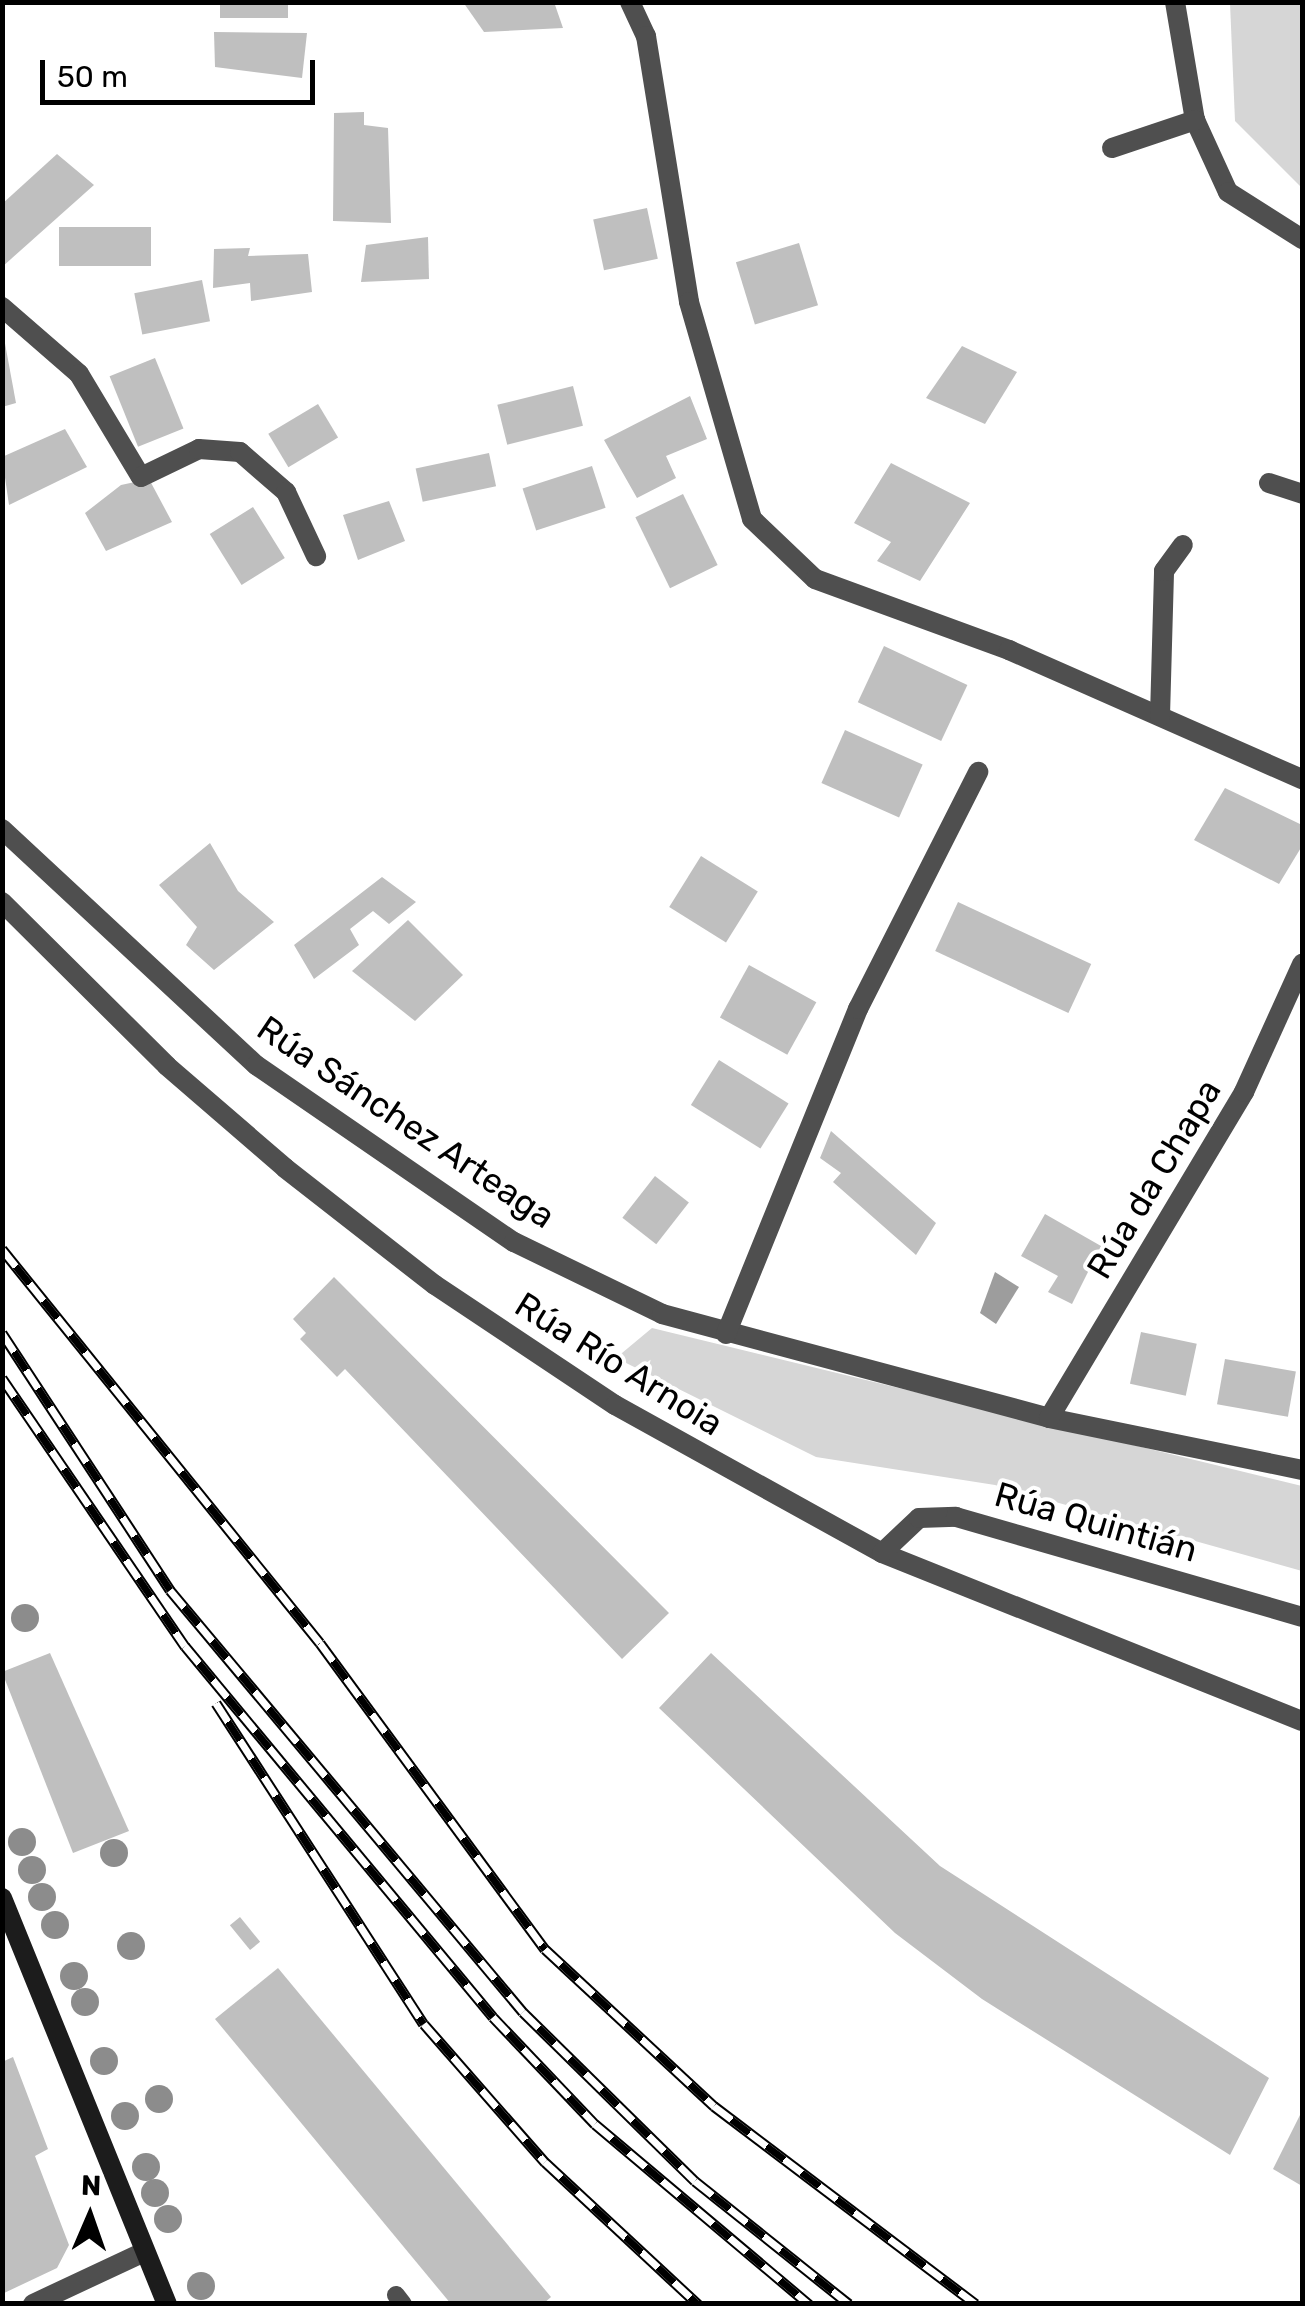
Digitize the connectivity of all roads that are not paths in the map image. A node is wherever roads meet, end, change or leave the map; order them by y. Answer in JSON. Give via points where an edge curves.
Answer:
{"nodes":[{"id":1,"x":630,"y":2,"type":"edge"},
{"id":2,"x":1176,"y":2,"type":"edge"},
{"id":3,"x":1195,"y":120,"type":"junction"},
{"id":4,"x":1112,"y":148,"type":"dead end"},
{"id":5,"x":1302,"y":239,"type":"edge"},
{"id":6,"x":2,"y":308,"type":"edge"},
{"id":7,"x":1268,"y":482,"type":"dead end"},
{"id":8,"x":1302,"y":494,"type":"edge"},
{"id":9,"x":1182,"y":545,"type":"dead end"},
{"id":10,"x":316,"y":556,"type":"dead end"},
{"id":11,"x":1160,"y":716,"type":"junction"},
{"id":12,"x":978,"y":772,"type":"dead end"},
{"id":13,"x":1302,"y":779,"type":"edge"},
{"id":14,"x":2,"y":830,"type":"edge"},
{"id":15,"x":2,"y":902,"type":"edge"},
{"id":16,"x":1302,"y":966,"type":"edge"},
{"id":17,"x":726,"y":1334,"type":"junction"},
{"id":18,"x":1049,"y":1418,"type":"junction"},
{"id":19,"x":1302,"y":1470,"type":"edge"},
{"id":20,"x":882,"y":1553,"type":"junction"},
{"id":21,"x":1302,"y":1616,"type":"edge"},
{"id":22,"x":1302,"y":1722,"type":"edge"},
{"id":23,"x":2,"y":1898,"type":"edge"},
{"id":24,"x":142,"y":2253,"type":"junction"},
{"id":25,"x":34,"y":2304,"type":"edge"},
{"id":26,"x":167,"y":2304,"type":"edge"}],
"edges":[{"from":1,"to":11,"type":"street","via":[[646,36],[689,302],[752,519],[814,579]]},
{"from":2,"to":3,"type":"street"},
{"from":3,"to":4,"type":"street"},
{"from":3,"to":5,"type":"street","via":[[1228,192]]},
{"from":6,"to":10,"type":"street","via":[[79,374],[141,477],[198,449],[240,452],[286,492]]},
{"from":7,"to":8,"type":"street"},
{"from":9,"to":11,"type":"street","via":[[1164,571]]},
{"from":11,"to":13,"type":"street"},
{"from":12,"to":17,"type":"street","via":[[858,1009]]},
{"from":14,"to":17,"type":"street","name":"Rúa Sánchez Arteaga","via":[[256,1064],[514,1242],[662,1314]]},
{"from":15,"to":20,"type":"street","name":"Rúa Río Arnoia","via":[[166,1066],[435,1285],[615,1405]]},
{"from":16,"to":18,"type":"street","name":"Rúa da Chapa","via":[[1244,1092]]},
{"from":17,"to":18,"type":"street","name":"Rúa Sánchez Arteaga"},
{"from":18,"to":19,"type":"street","name":"Rúa Sánchez Arteaga"},
{"from":20,"to":21,"type":"street","name":"Rúa Quintián","via":[[920,1518],[956,1517]]},
{"from":20,"to":22,"type":"street","name":"Rúa Río Arnoia"},
{"from":23,"to":24,"type":"main road"},
{"from":24,"to":25,"type":"street"},
{"from":24,"to":26,"type":"main road"}]}
